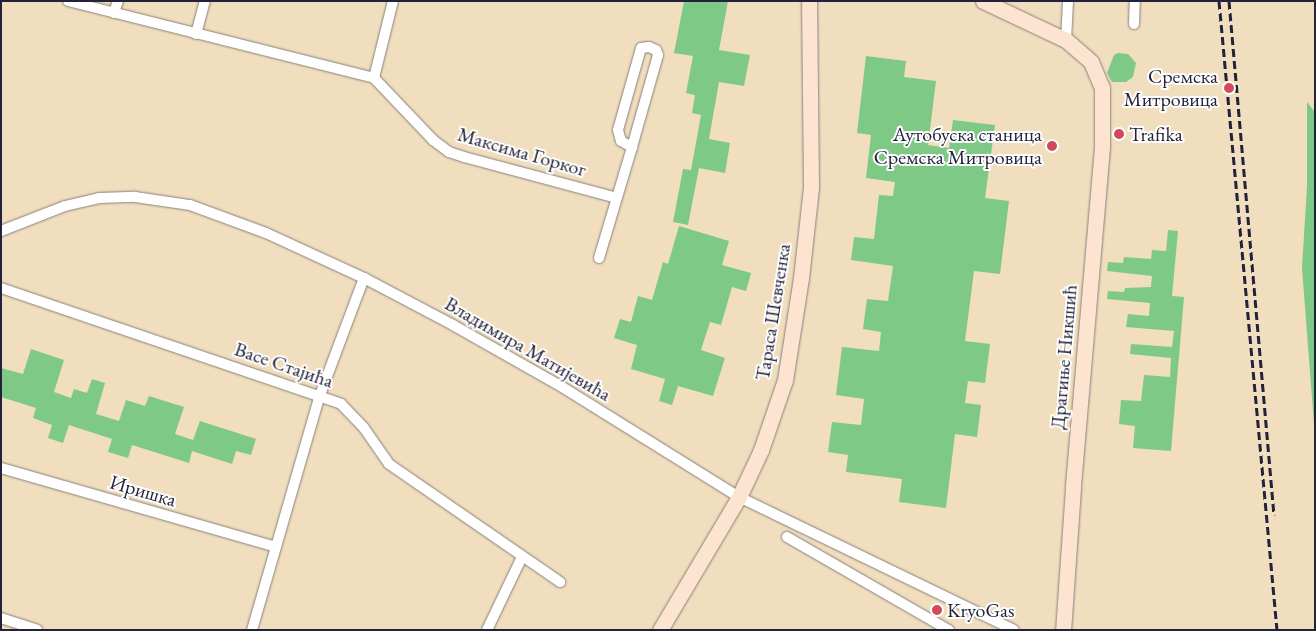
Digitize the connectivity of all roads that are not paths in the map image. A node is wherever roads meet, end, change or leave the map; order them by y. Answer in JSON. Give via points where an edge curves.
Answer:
{"nodes":[{"id":1,"x":68,"y":1,"type":"edge"},
{"id":2,"x":118,"y":1,"type":"edge"},
{"id":3,"x":205,"y":1,"type":"edge"},
{"id":4,"x":393,"y":1,"type":"edge"},
{"id":5,"x":809,"y":1,"type":"edge"},
{"id":6,"x":983,"y":1,"type":"edge"},
{"id":7,"x":1068,"y":1,"type":"edge"},
{"id":8,"x":1135,"y":1,"type":"edge"},
{"id":9,"x":114,"y":13,"type":"junction"},
{"id":10,"x":1134,"y":24,"type":"dead end"},
{"id":11,"x":196,"y":34,"type":"junction"},
{"id":12,"x":1066,"y":40,"type":"junction"},
{"id":13,"x":374,"y":78,"type":"junction"},
{"id":14,"x":632,"y":147,"type":"junction"},
{"id":15,"x":617,"y":198,"type":"junction"},
{"id":16,"x":1,"y":231,"type":"edge"},
{"id":17,"x":599,"y":258,"type":"dead end"},
{"id":18,"x":364,"y":278,"type":"junction"},
{"id":19,"x":1,"y":288,"type":"edge"},
{"id":20,"x":320,"y":395,"type":"junction"},
{"id":21,"x":1,"y":468,"type":"edge"},
{"id":22,"x":739,"y":497,"type":"junction"},
{"id":23,"x":787,"y":537,"type":"dead end"},
{"id":24,"x":276,"y":547,"type":"junction"},
{"id":25,"x":522,"y":557,"type":"junction"},
{"id":26,"x":560,"y":582,"type":"dead end"},
{"id":27,"x":1,"y":618,"type":"edge"},
{"id":28,"x":37,"y":630,"type":"edge"},
{"id":29,"x":252,"y":630,"type":"edge"},
{"id":30,"x":487,"y":630,"type":"edge"},
{"id":31,"x":660,"y":630,"type":"edge"},
{"id":32,"x":949,"y":630,"type":"edge"},
{"id":33,"x":1014,"y":630,"type":"edge"},
{"id":34,"x":1063,"y":630,"type":"edge"}],
"edges":[{"from":1,"to":9,"type":"street"},
{"from":2,"to":9,"type":"street"},
{"from":3,"to":11,"type":"street"},
{"from":4,"to":13,"type":"street"},
{"from":5,"to":22,"type":"street","name":"Тараса Шевченка","via":[[811,187],[802,278],[785,380],[761,450]]},
{"from":6,"to":12,"type":"street"},
{"from":7,"to":12,"type":"street"},
{"from":8,"to":10,"type":"street"},
{"from":9,"to":11,"type":"street"},
{"from":11,"to":13,"type":"street"},
{"from":12,"to":34,"type":"street","name":"Драгиње Никшић","via":[[1091,62],[1102,88],[1102,147]]},
{"from":13,"to":15,"type":"street","name":"Максима Горког","via":[[432,140],[449,152]]},
{"from":14,"to":14,"type":"street","via":[[658,55],[656,50],[648,48],[641,48],[618,130],[621,141]]},
{"from":14,"to":15,"type":"street"},
{"from":15,"to":17,"type":"street"},
{"from":16,"to":18,"type":"street","name":"Владимира Матијевића","via":[[65,206],[99,198],[160,199],[190,205],[266,233]]},
{"from":18,"to":20,"type":"street"},
{"from":18,"to":22,"type":"street","name":"Владимира Матијевића","via":[[562,387]]},
{"from":19,"to":20,"type":"street","name":"Васе Стајића"},
{"from":20,"to":24,"type":"street"},
{"from":20,"to":25,"type":"street","name":"Васе Стајића","via":[[341,404],[350,412],[389,464]]},
{"from":21,"to":24,"type":"street","name":"Иришка"},
{"from":22,"to":31,"type":"street","name":"Тараса Шевченка"},
{"from":22,"to":33,"type":"street","name":"Владимира Матијевића"},
{"from":23,"to":32,"type":"street"},
{"from":24,"to":29,"type":"street"},
{"from":25,"to":26,"type":"street","name":"Васе Стајића"},
{"from":25,"to":30,"type":"street"},
{"from":27,"to":28,"type":"street"}]}
